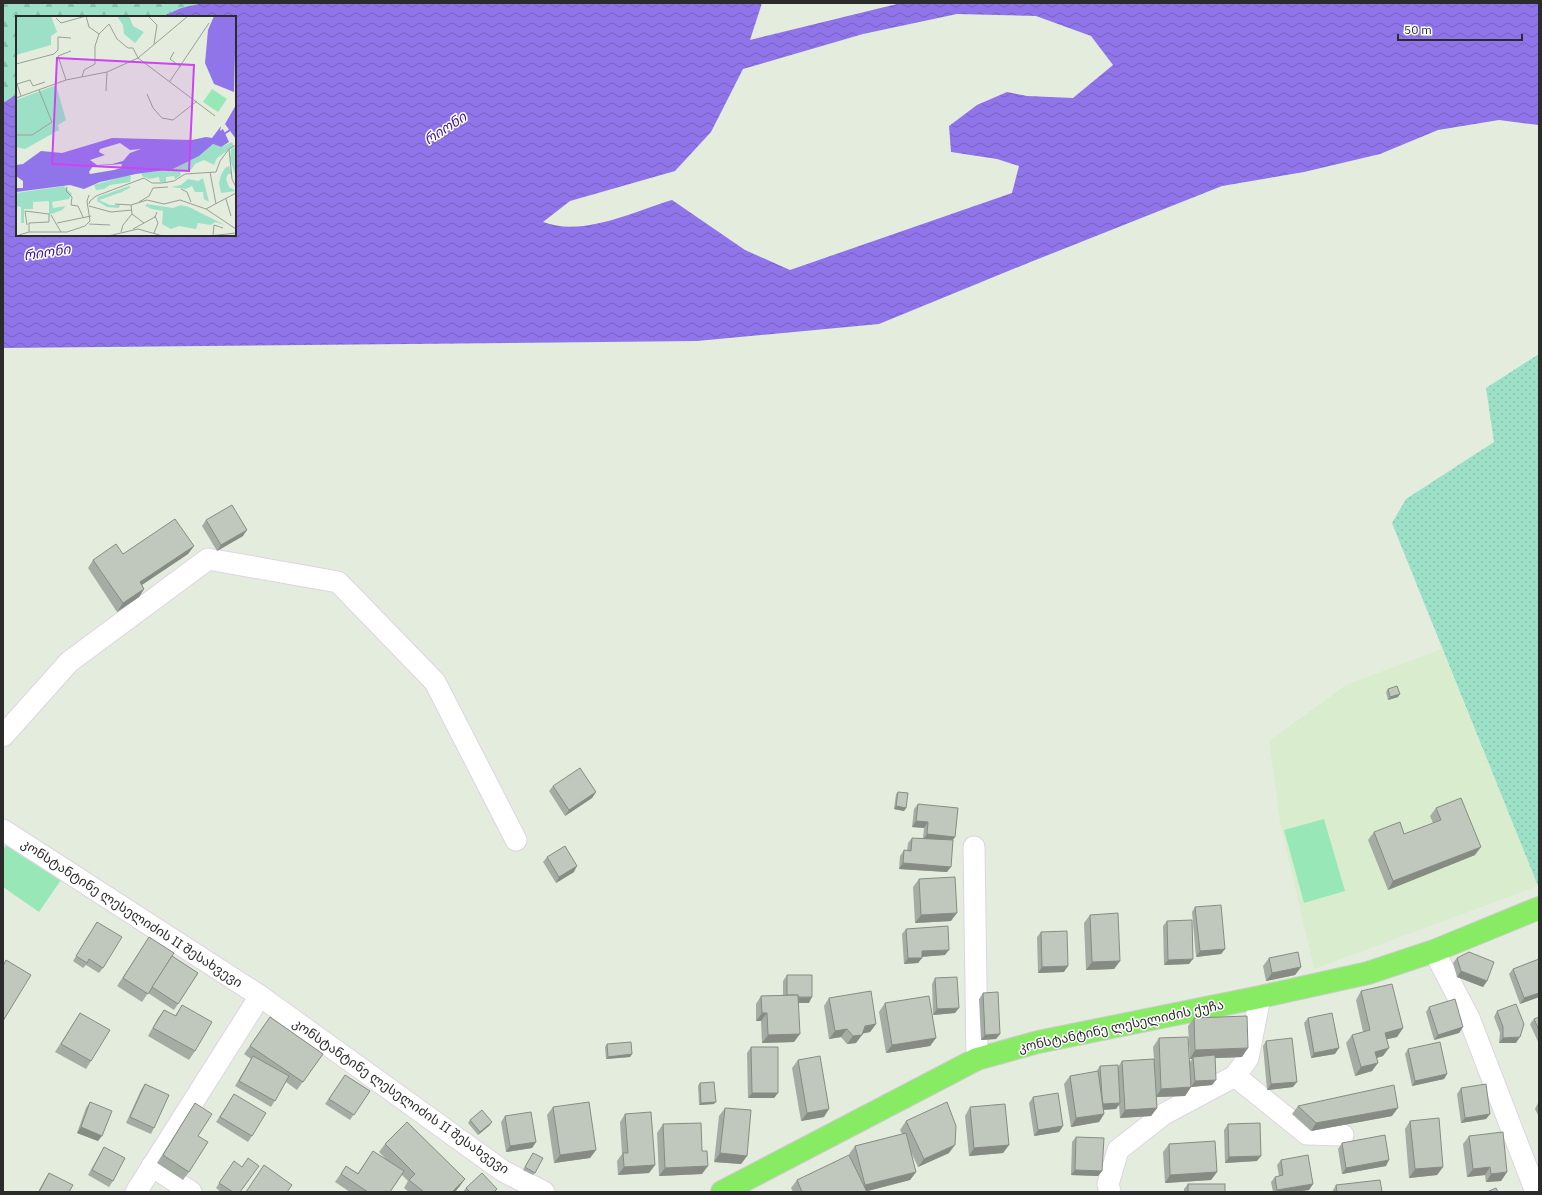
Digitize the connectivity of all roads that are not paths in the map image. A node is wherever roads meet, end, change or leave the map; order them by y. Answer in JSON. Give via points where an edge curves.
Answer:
{"nodes":[{"id":1,"x":3,"y":736,"type":"edge"},
{"id":2,"x":3,"y":830,"type":"edge"},
{"id":3,"x":516,"y":840,"type":"dead end"},
{"id":4,"x":974,"y":847,"type":"dead end"},
{"id":5,"x":1539,"y":908,"type":"edge"},
{"id":6,"x":1434,"y":951,"type":"junction"},
{"id":7,"x":260,"y":996,"type":"junction"},
{"id":8,"x":1260,"y":997,"type":"junction"},
{"id":9,"x":977,"y":1059,"type":"junction"},
{"id":10,"x":1235,"y":1076,"type":"junction"},
{"id":11,"x":1343,"y":1135,"type":"dead end"},
{"id":12,"x":152,"y":1166,"type":"junction"},
{"id":13,"x":136,"y":1192,"type":"edge"},
{"id":14,"x":191,"y":1192,"type":"edge"},
{"id":15,"x":544,"y":1192,"type":"edge"},
{"id":16,"x":722,"y":1192,"type":"edge"},
{"id":17,"x":1110,"y":1192,"type":"edge"},
{"id":18,"x":1536,"y":1192,"type":"edge"}],
"edges":[{"from":1,"to":3,"type":"street","via":[[69,662],[208,559],[338,582],[435,682]]},
{"from":2,"to":7,"type":"street","name":"კონსტანტინე ლესელიძის II შესახვევი"},
{"from":4,"to":9,"type":"street"},
{"from":5,"to":6,"type":"main road","name":"კონსტანტინე ლესელიძის ქუჩა"},
{"from":6,"to":8,"type":"main road","name":"კონსტანტინე ლესელიძის ქუჩა","via":[[1368,973]]},
{"from":6,"to":18,"type":"street","via":[[1469,1018]]},
{"from":7,"to":12,"type":"street"},
{"from":7,"to":15,"type":"street","name":"კონსტანტინე ლესელიძის II შესახვევი","via":[[503,1171]]},
{"from":8,"to":9,"type":"main road","name":"კონსტანტინე ლესელიძის ქუჩა","via":[[1038,1042]]},
{"from":8,"to":10,"type":"street","via":[[1248,1058]]},
{"from":9,"to":16,"type":"main road","name":"კონსტანტინე ლესელიძის ქუჩა"},
{"from":10,"to":11,"type":"street","via":[[1307,1134]]},
{"from":10,"to":17,"type":"street","via":[[1164,1114],[1118,1150],[1108,1184]]},
{"from":12,"to":13,"type":"street"},
{"from":12,"to":14,"type":"street"}]}
